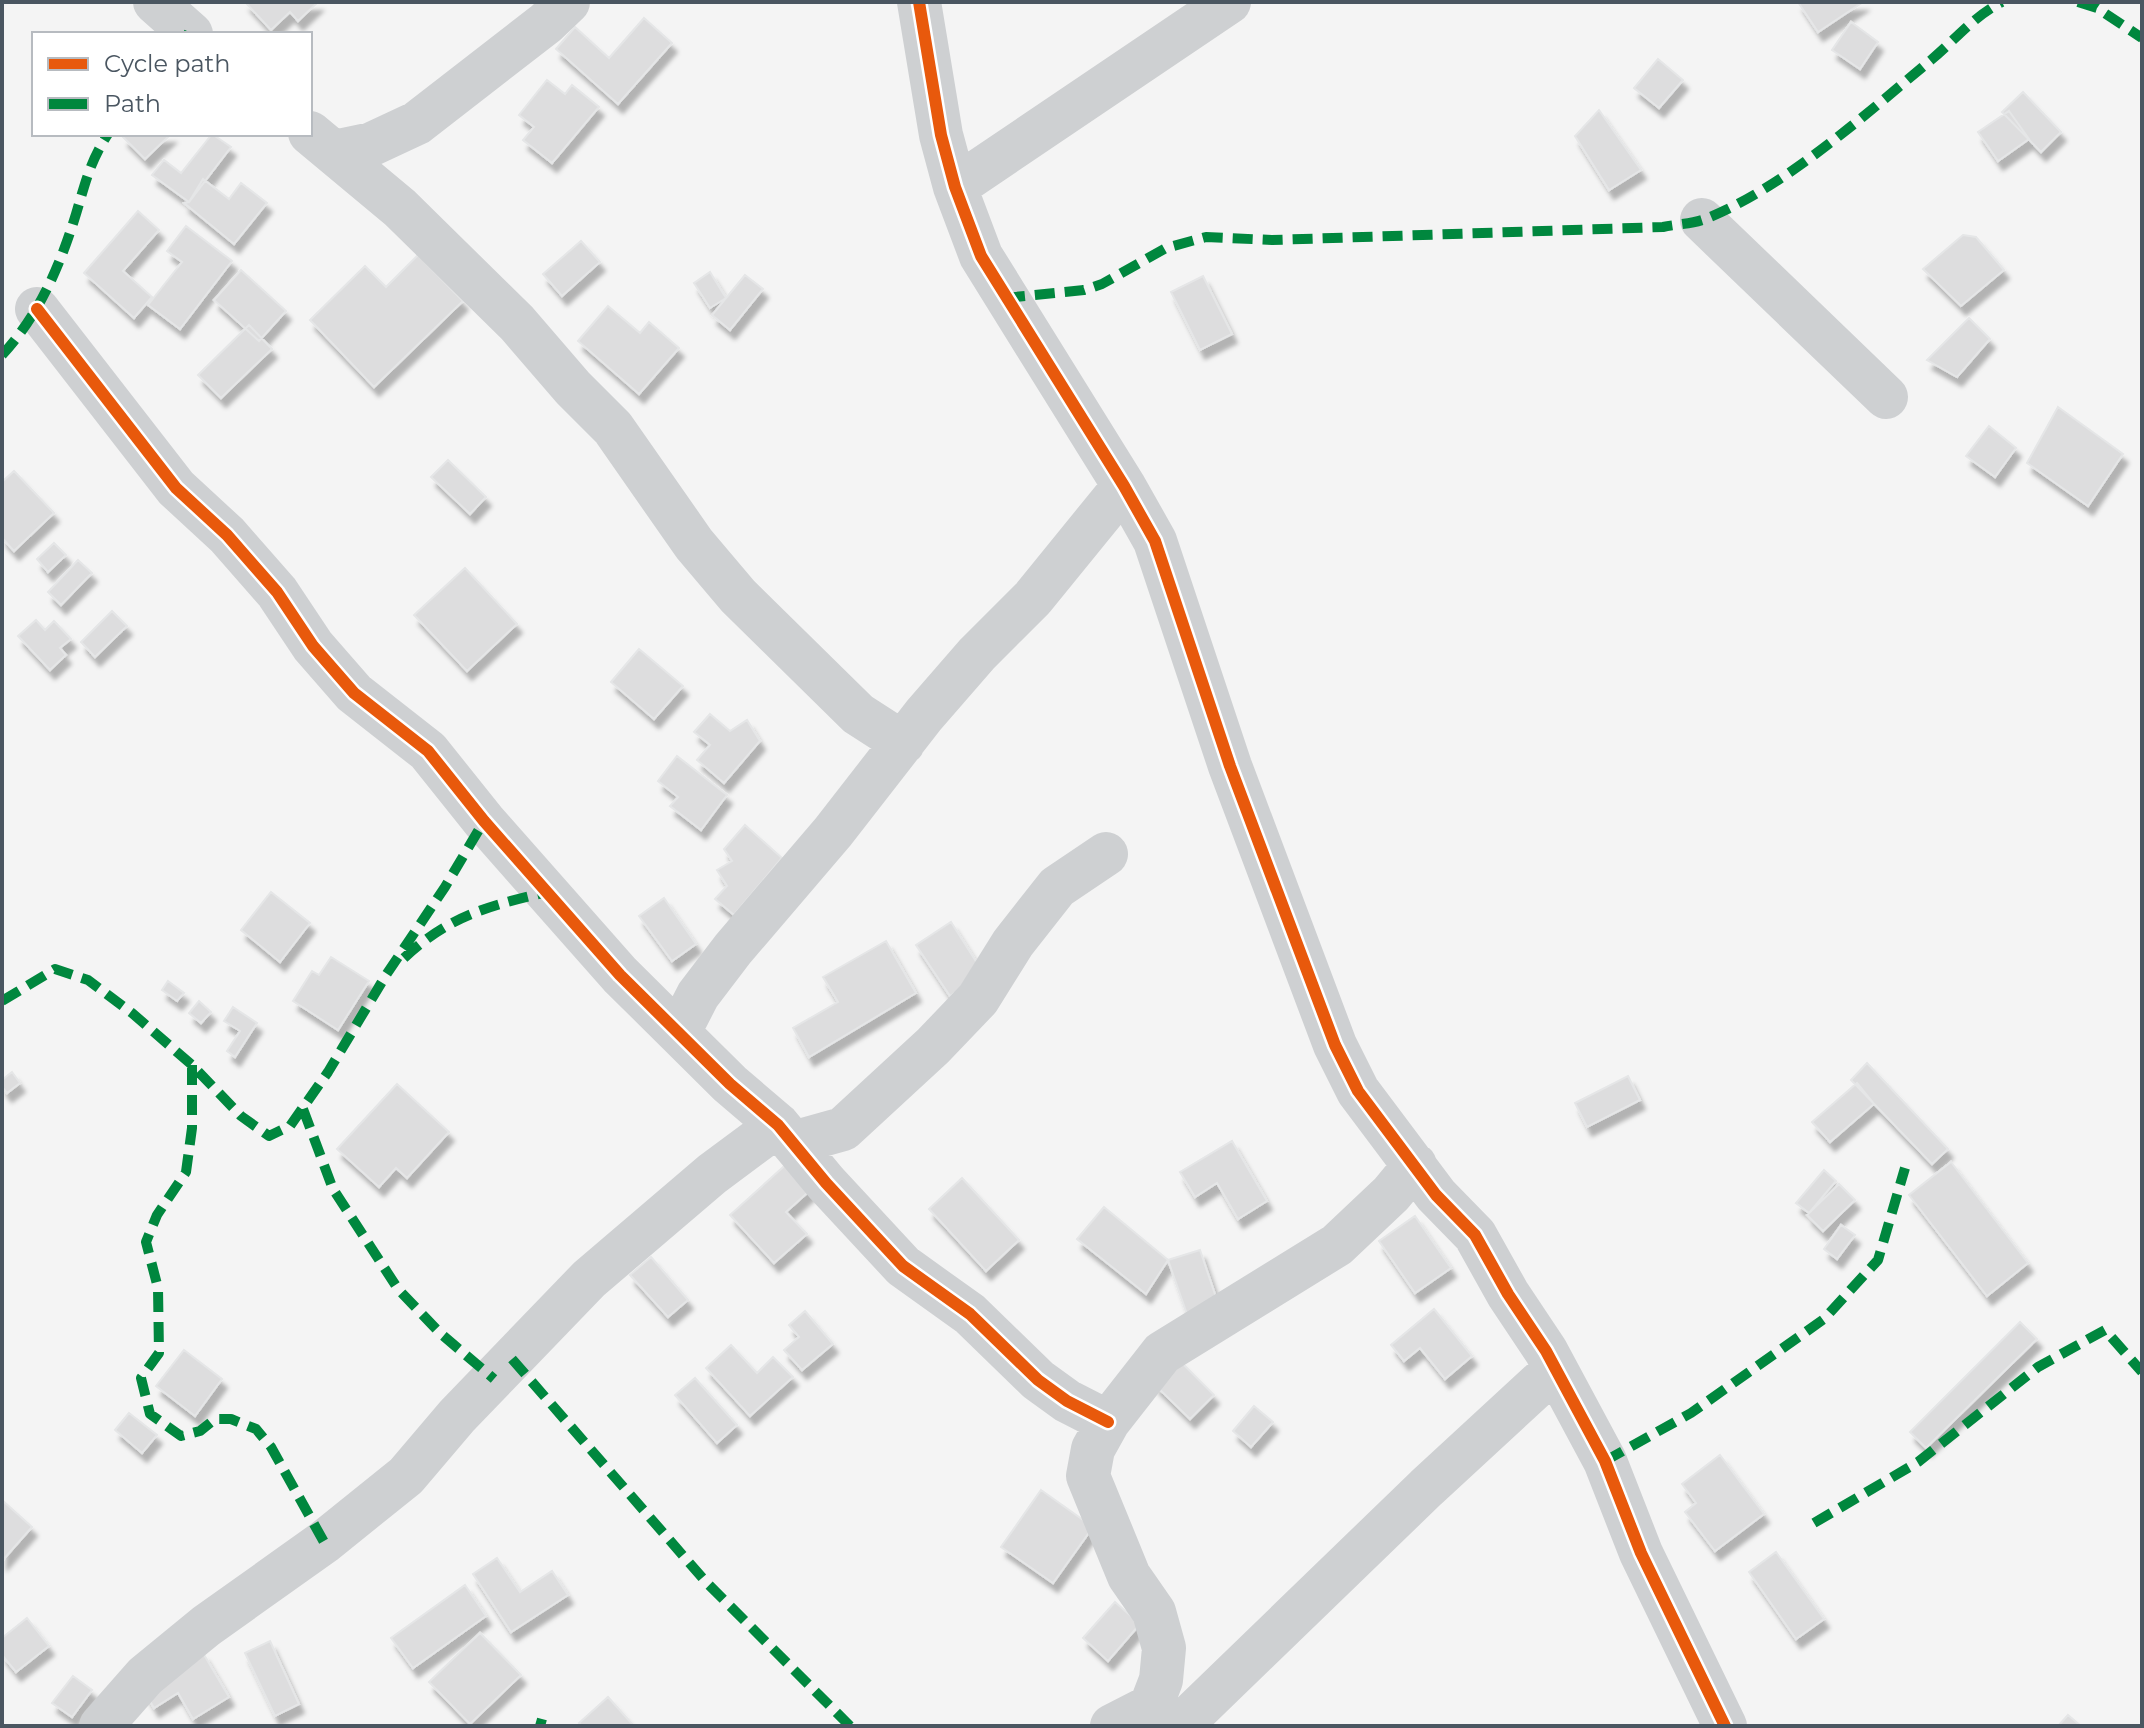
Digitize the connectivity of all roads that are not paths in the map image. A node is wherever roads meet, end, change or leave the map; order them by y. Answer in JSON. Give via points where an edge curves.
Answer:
{"nodes":[{"id":1,"x":155,"y":2,"type":"edge"},
{"id":2,"x":568,"y":2,"type":"edge"},
{"id":3,"x":919,"y":2,"type":"edge"},
{"id":4,"x":1229,"y":2,"type":"edge"},
{"id":5,"x":189,"y":32,"type":"edge"},
{"id":6,"x":322,"y":143,"type":"edge"},
{"id":7,"x":955,"y":187,"type":"junction"},
{"id":8,"x":1702,"y":220,"type":"dead end"},
{"id":9,"x":37,"y":309,"type":"dead end"},
{"id":10,"x":1886,"y":397,"type":"dead end"},
{"id":11,"x":1124,"y":486,"type":"junction"},
{"id":12,"x":903,"y":743,"type":"junction"},
{"id":13,"x":1106,"y":854,"type":"dead end"},
{"id":14,"x":679,"y":1032,"type":"junction"},
{"id":15,"x":785,"y":1134,"type":"junction"},
{"id":16,"x":1415,"y":1165,"type":"junction"},
{"id":17,"x":1555,"y":1369,"type":"junction"},
{"id":18,"x":1108,"y":1422,"type":"junction"},
{"id":19,"x":101,"y":1726,"type":"edge"},
{"id":20,"x":1112,"y":1726,"type":"edge"},
{"id":21,"x":1180,"y":1726,"type":"edge"},
{"id":22,"x":1725,"y":1726,"type":"edge"}],
"edges":[{"from":1,"to":5,"type":"street"},
{"from":2,"to":6,"type":"street","via":[[417,123],[372,144]]},
{"from":3,"to":7,"type":"street"},
{"from":4,"to":7,"type":"street"},
{"from":6,"to":12,"type":"street","via":[[400,208],[517,323],[613,428],[694,544],[738,596],[858,714]]},
{"from":7,"to":11,"type":"street","via":[[981,256]]},
{"from":8,"to":10,"type":"street"},
{"from":9,"to":14,"type":"street","via":[[176,488],[277,592],[313,646],[354,693],[428,751],[620,975]]},
{"from":11,"to":12,"type":"street","via":[[1033,598],[977,654]]},
{"from":11,"to":16,"type":"street","via":[[1155,541],[1230,766],[1335,1045],[1358,1091]]},
{"from":12,"to":14,"type":"street","via":[[733,949],[698,995]]},
{"from":13,"to":15,"type":"street","via":[[1057,887],[978,999],[843,1129]]},
{"from":14,"to":15,"type":"street"},
{"from":15,"to":18,"type":"street","via":[[903,1266],[970,1314],[1047,1387]]},
{"from":15,"to":19,"type":"street","via":[[712,1174],[589,1279],[406,1476],[206,1626],[145,1676]]},
{"from":16,"to":17,"type":"street","via":[[1475,1235]]},
{"from":16,"to":18,"type":"street","via":[[1337,1245],[1162,1353]]},
{"from":17,"to":21,"type":"street"},
{"from":17,"to":22,"type":"street","via":[[1605,1461],[1641,1553]]},
{"from":18,"to":20,"type":"street","via":[[1093,1449],[1088,1476],[1129,1576],[1154,1612],[1164,1648],[1161,1680],[1151,1706]]}]}
